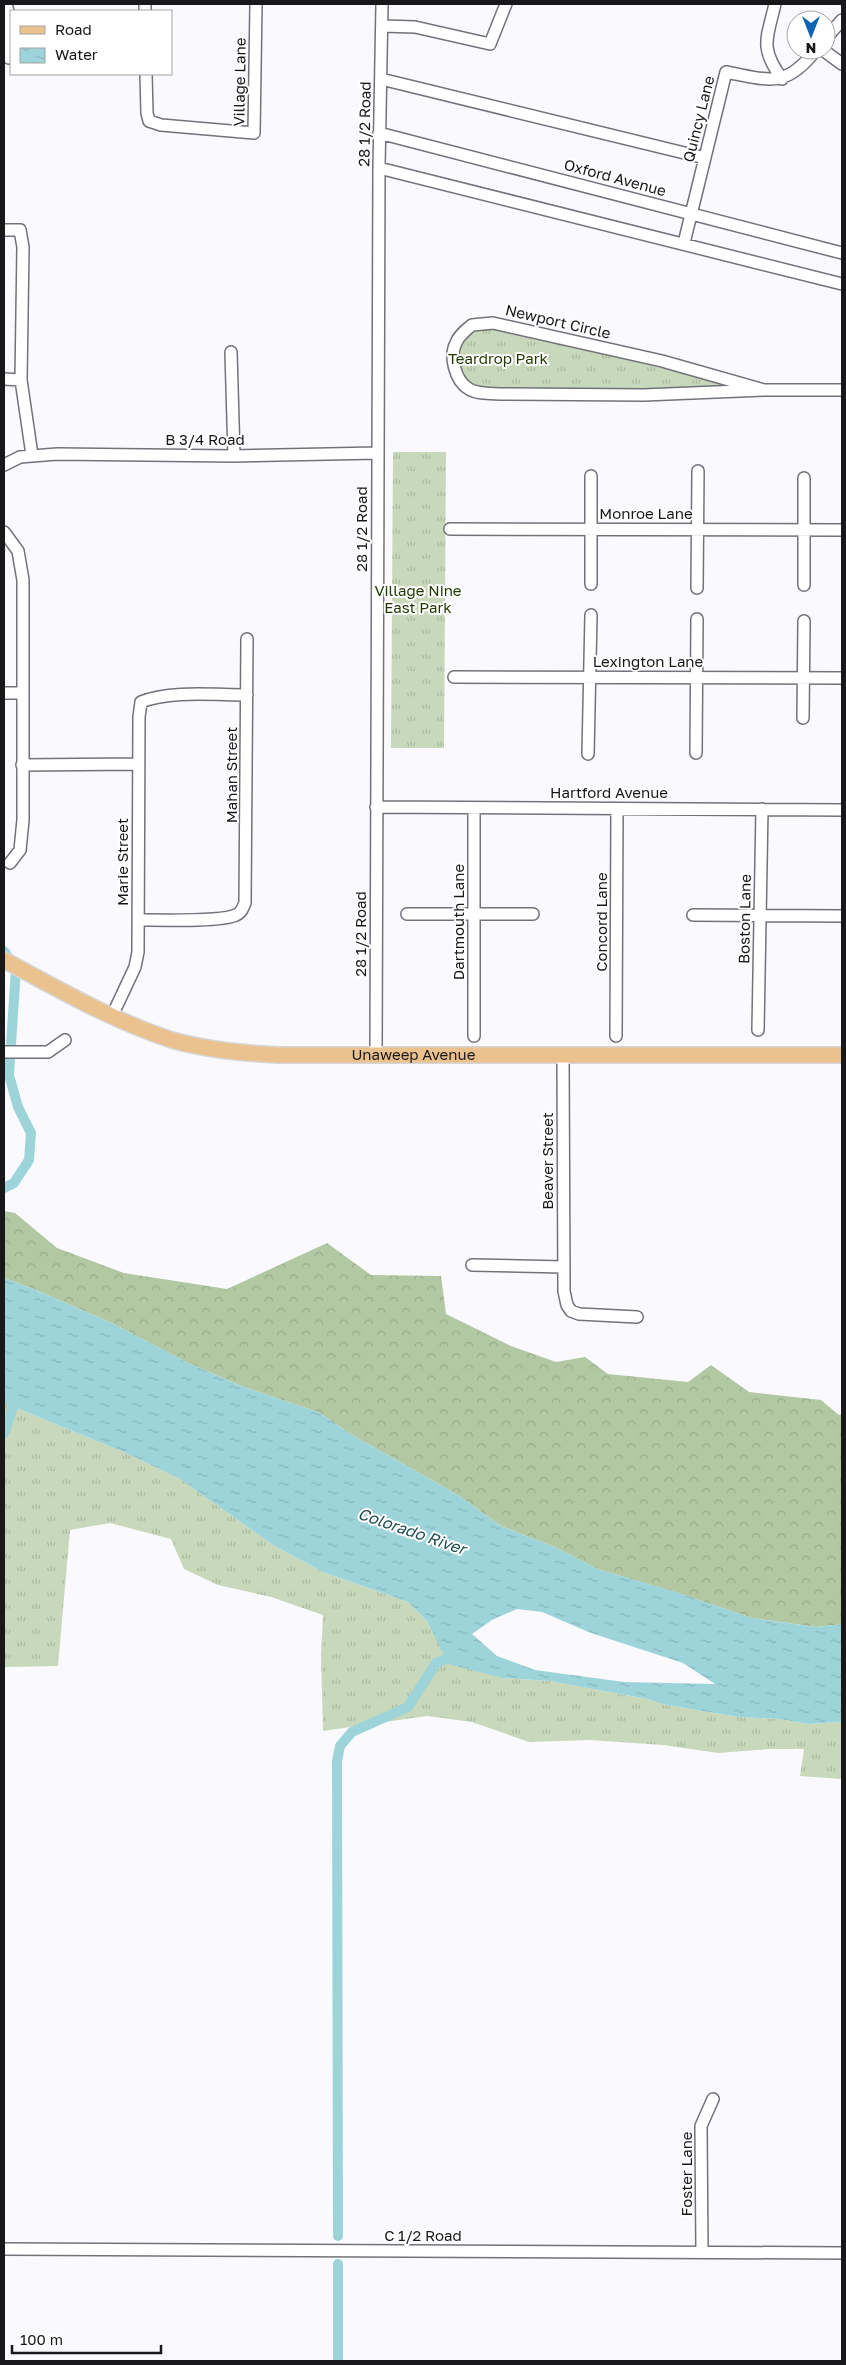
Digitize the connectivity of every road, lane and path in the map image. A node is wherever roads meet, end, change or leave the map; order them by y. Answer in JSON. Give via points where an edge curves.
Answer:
{"nodes":[{"id":1,"x":6,"y":4,"type":"edge"},
{"id":2,"x":256,"y":4,"type":"edge"},
{"id":3,"x":382,"y":4,"type":"edge"},
{"id":4,"x":506,"y":4,"type":"edge"},
{"id":5,"x":775,"y":4,"type":"edge"},
{"id":6,"x":382,"y":26,"type":"junction"},
{"id":7,"x":9,"y":58,"type":"dead end"},
{"id":8,"x":808,"y":60,"type":"edge"},
{"id":9,"x":146,"y":75,"type":"edge"},
{"id":10,"x":381,"y":79,"type":"junction"},
{"id":11,"x":782,"y":79,"type":"junction"},
{"id":12,"x":380,"y":133,"type":"junction"},
{"id":13,"x":705,"y":158,"type":"junction"},
{"id":14,"x":379,"y":168,"type":"junction"},
{"id":15,"x":691,"y":214,"type":"junction"},
{"id":16,"x":4,"y":230,"type":"edge"},
{"id":17,"x":684,"y":243,"type":"junction"},
{"id":18,"x":842,"y":254,"type":"edge"},
{"id":19,"x":842,"y":284,"type":"edge"},
{"id":20,"x":231,"y":352,"type":"dead end"},
{"id":21,"x":4,"y":379,"type":"edge"},
{"id":22,"x":21,"y":380,"type":"junction"},
{"id":23,"x":764,"y":390,"type":"junction"},
{"id":24,"x":842,"y":390,"type":"edge"},
{"id":25,"x":377,"y":453,"type":"junction"},
{"id":26,"x":32,"y":455,"type":"junction"},
{"id":27,"x":234,"y":456,"type":"junction"},
{"id":28,"x":4,"y":464,"type":"edge"},
{"id":29,"x":698,"y":471,"type":"dead end"},
{"id":30,"x":591,"y":476,"type":"dead end"},
{"id":31,"x":804,"y":478,"type":"dead end"},
{"id":32,"x":450,"y":529,"type":"dead end"},
{"id":33,"x":591,"y":529,"type":"junction"},
{"id":34,"x":697,"y":530,"type":"junction"},
{"id":35,"x":804,"y":530,"type":"junction"},
{"id":36,"x":842,"y":530,"type":"edge"},
{"id":37,"x":4,"y":532,"type":"edge"},
{"id":38,"x":591,"y":584,"type":"dead end"},
{"id":39,"x":804,"y":584,"type":"dead end"},
{"id":40,"x":697,"y":588,"type":"dead end"},
{"id":41,"x":591,"y":614,"type":"dead end"},
{"id":42,"x":697,"y":618,"type":"dead end"},
{"id":43,"x":804,"y":621,"type":"dead end"},
{"id":44,"x":247,"y":639,"type":"dead end"},
{"id":45,"x":454,"y":677,"type":"dead end"},
{"id":46,"x":590,"y":677,"type":"junction"},
{"id":47,"x":697,"y":678,"type":"junction"},
{"id":48,"x":804,"y":678,"type":"junction"},
{"id":49,"x":842,"y":678,"type":"edge"},
{"id":50,"x":22,"y":693,"type":"junction"},
{"id":51,"x":4,"y":694,"type":"edge"},
{"id":52,"x":246,"y":695,"type":"junction"},
{"id":53,"x":804,"y":718,"type":"dead end"},
{"id":54,"x":588,"y":754,"type":"dead end"},
{"id":55,"x":696,"y":754,"type":"dead end"},
{"id":56,"x":138,"y":764,"type":"junction"},
{"id":57,"x":22,"y":765,"type":"junction"},
{"id":58,"x":376,"y":807,"type":"junction"},
{"id":59,"x":474,"y":808,"type":"junction"},
{"id":60,"x":618,"y":808,"type":"junction"},
{"id":61,"x":762,"y":809,"type":"junction"},
{"id":62,"x":842,"y":810,"type":"edge"},
{"id":63,"x":10,"y":863,"type":"dead end"},
{"id":64,"x":407,"y":914,"type":"dead end"},
{"id":65,"x":474,"y":914,"type":"junction"},
{"id":66,"x":533,"y":914,"type":"dead end"},
{"id":67,"x":693,"y":915,"type":"dead end"},
{"id":68,"x":760,"y":915,"type":"junction"},
{"id":69,"x":842,"y":916,"type":"edge"},
{"id":70,"x":138,"y":920,"type":"junction"},
{"id":71,"x":4,"y":960,"type":"edge"},
{"id":72,"x":112,"y":1016,"type":"junction"},
{"id":73,"x":758,"y":1030,"type":"dead end"},
{"id":74,"x":474,"y":1036,"type":"dead end"},
{"id":75,"x":616,"y":1036,"type":"dead end"},
{"id":76,"x":65,"y":1040,"type":"dead end"},
{"id":77,"x":4,"y":1052,"type":"edge"},
{"id":78,"x":376,"y":1055,"type":"junction"},
{"id":79,"x":563,"y":1055,"type":"junction"},
{"id":80,"x":842,"y":1055,"type":"edge"},
{"id":81,"x":472,"y":1266,"type":"dead end"},
{"id":82,"x":564,"y":1267,"type":"junction"},
{"id":83,"x":637,"y":1317,"type":"dead end"},
{"id":84,"x":713,"y":2099,"type":"dead end"},
{"id":85,"x":4,"y":2248,"type":"edge"},
{"id":86,"x":702,"y":2252,"type":"junction"},
{"id":87,"x":842,"y":2253,"type":"edge"}],
"edges":[{"from":1,"to":7,"type":"street"},
{"from":2,"to":9,"type":"street","name":"Village Lane","via":[[254,133],[161,125],[149,121]]},
{"from":3,"to":6,"type":"street","name":"28 1/2 Road"},
{"from":4,"to":6,"type":"street","via":[[490,44],[415,27]]},
{"from":5,"to":11,"type":"street","via":[[767,53]]},
{"from":6,"to":10,"type":"street","name":"28 1/2 Road"},
{"from":8,"to":11,"type":"street","via":[[794,74]]},
{"from":10,"to":12,"type":"street","name":"28 1/2 Road"},
{"from":10,"to":13,"type":"street"},
{"from":11,"to":13,"type":"street","name":"Quincy Lane","via":[[726,72]]},
{"from":12,"to":14,"type":"street","name":"28 1/2 Road"},
{"from":12,"to":15,"type":"street","name":"Oxford Avenue"},
{"from":13,"to":15,"type":"street","name":"Quincy Lane"},
{"from":14,"to":17,"type":"street"},
{"from":14,"to":25,"type":"street","name":"28 1/2 Road"},
{"from":15,"to":17,"type":"street","name":"Quincy Lane"},
{"from":15,"to":18,"type":"street","name":"Oxford Avenue"},
{"from":16,"to":22,"type":"street","via":[[20,230],[22,247]]},
{"from":17,"to":19,"type":"street"},
{"from":20,"to":27,"type":"street"},
{"from":21,"to":22,"type":"street"},
{"from":22,"to":26,"type":"street"},
{"from":23,"to":23,"type":"street","name":"Newport Circle","via":[[662,361],[493,323],[472,325],[456,342],[453,352],[457,374],[463,383],[469,389],[483,393],[644,394]]},
{"from":23,"to":24,"type":"street","name":"Newport Circle"},
{"from":25,"to":27,"type":"street","name":"B 3/4 Road"},
{"from":25,"to":58,"type":"street","name":"28 1/2 Road"},
{"from":26,"to":27,"type":"street","name":"B 3/4 Road"},
{"from":26,"to":28,"type":"street","name":"B 3/4 Road"},
{"from":29,"to":34,"type":"street"},
{"from":30,"to":33,"type":"street"},
{"from":31,"to":35,"type":"street"},
{"from":32,"to":33,"type":"street","name":"Monroe Lane"},
{"from":33,"to":34,"type":"street","name":"Monroe Lane"},
{"from":33,"to":38,"type":"street"},
{"from":34,"to":35,"type":"street","name":"Monroe Lane"},
{"from":34,"to":40,"type":"street"},
{"from":35,"to":36,"type":"street","name":"Monroe Lane"},
{"from":35,"to":39,"type":"street"},
{"from":37,"to":50,"type":"street","via":[[18,551],[23,580]]},
{"from":41,"to":46,"type":"street"},
{"from":42,"to":47,"type":"street"},
{"from":43,"to":48,"type":"street"},
{"from":44,"to":52,"type":"street","name":"Mahan Street"},
{"from":45,"to":46,"type":"street","name":"Lexington Lane"},
{"from":46,"to":47,"type":"street","name":"Lexington Lane"},
{"from":46,"to":54,"type":"street"},
{"from":47,"to":48,"type":"street","name":"Lexington Lane"},
{"from":47,"to":55,"type":"street"},
{"from":48,"to":49,"type":"street","name":"Lexington Lane"},
{"from":48,"to":53,"type":"street"},
{"from":50,"to":51,"type":"street"},
{"from":50,"to":57,"type":"street"},
{"from":52,"to":56,"type":"street","name":"Marie Street","via":[[176,696],[141,702]]},
{"from":52,"to":70,"type":"street","name":"Mahan Street","via":[[245,903],[242,910],[235,916],[220,918]]},
{"from":56,"to":57,"type":"street"},
{"from":56,"to":70,"type":"street","name":"Marie Street"},
{"from":57,"to":63,"type":"street","via":[[20,850]]},
{"from":58,"to":59,"type":"street","name":"Hartford Avenue"},
{"from":58,"to":78,"type":"street","name":"28 1/2 Road"},
{"from":59,"to":60,"type":"street","name":"Hartford Avenue"},
{"from":59,"to":65,"type":"street","name":"Dartmouth Lane"},
{"from":60,"to":61,"type":"street","name":"Hartford Avenue"},
{"from":60,"to":75,"type":"street","name":"Concord Lane"},
{"from":61,"to":62,"type":"street","name":"Hartford Avenue"},
{"from":61,"to":68,"type":"street","name":"Boston Lane"},
{"from":64,"to":65,"type":"street"},
{"from":65,"to":66,"type":"street"},
{"from":65,"to":74,"type":"street","name":"Dartmouth Lane"},
{"from":67,"to":68,"type":"street"},
{"from":68,"to":69,"type":"street"},
{"from":68,"to":73,"type":"street","name":"Boston Lane"},
{"from":70,"to":72,"type":"street","name":"Marie Street","via":[[135,967]]},
{"from":71,"to":72,"type":"main road","name":"Unaweep Avenue"},
{"from":72,"to":78,"type":"main road","name":"Unaweep Avenue","via":[[172,1040],[237,1052]]},
{"from":76,"to":77,"type":"street","via":[[48,1052]]},
{"from":78,"to":79,"type":"main road","name":"Unaweep Avenue"},
{"from":79,"to":80,"type":"main road","name":"Unaweep Avenue"},
{"from":79,"to":82,"type":"street","name":"Beaver Street"},
{"from":81,"to":82,"type":"street"},
{"from":82,"to":83,"type":"street","name":"Beaver Street","via":[[565,1299],[571,1311]]},
{"from":84,"to":86,"type":"street","name":"Foster Lane","via":[[701,2126]]},
{"from":85,"to":86,"type":"street","name":"C 1/2 Road"},
{"from":86,"to":87,"type":"street","name":"C 1/2 Road"}]}
